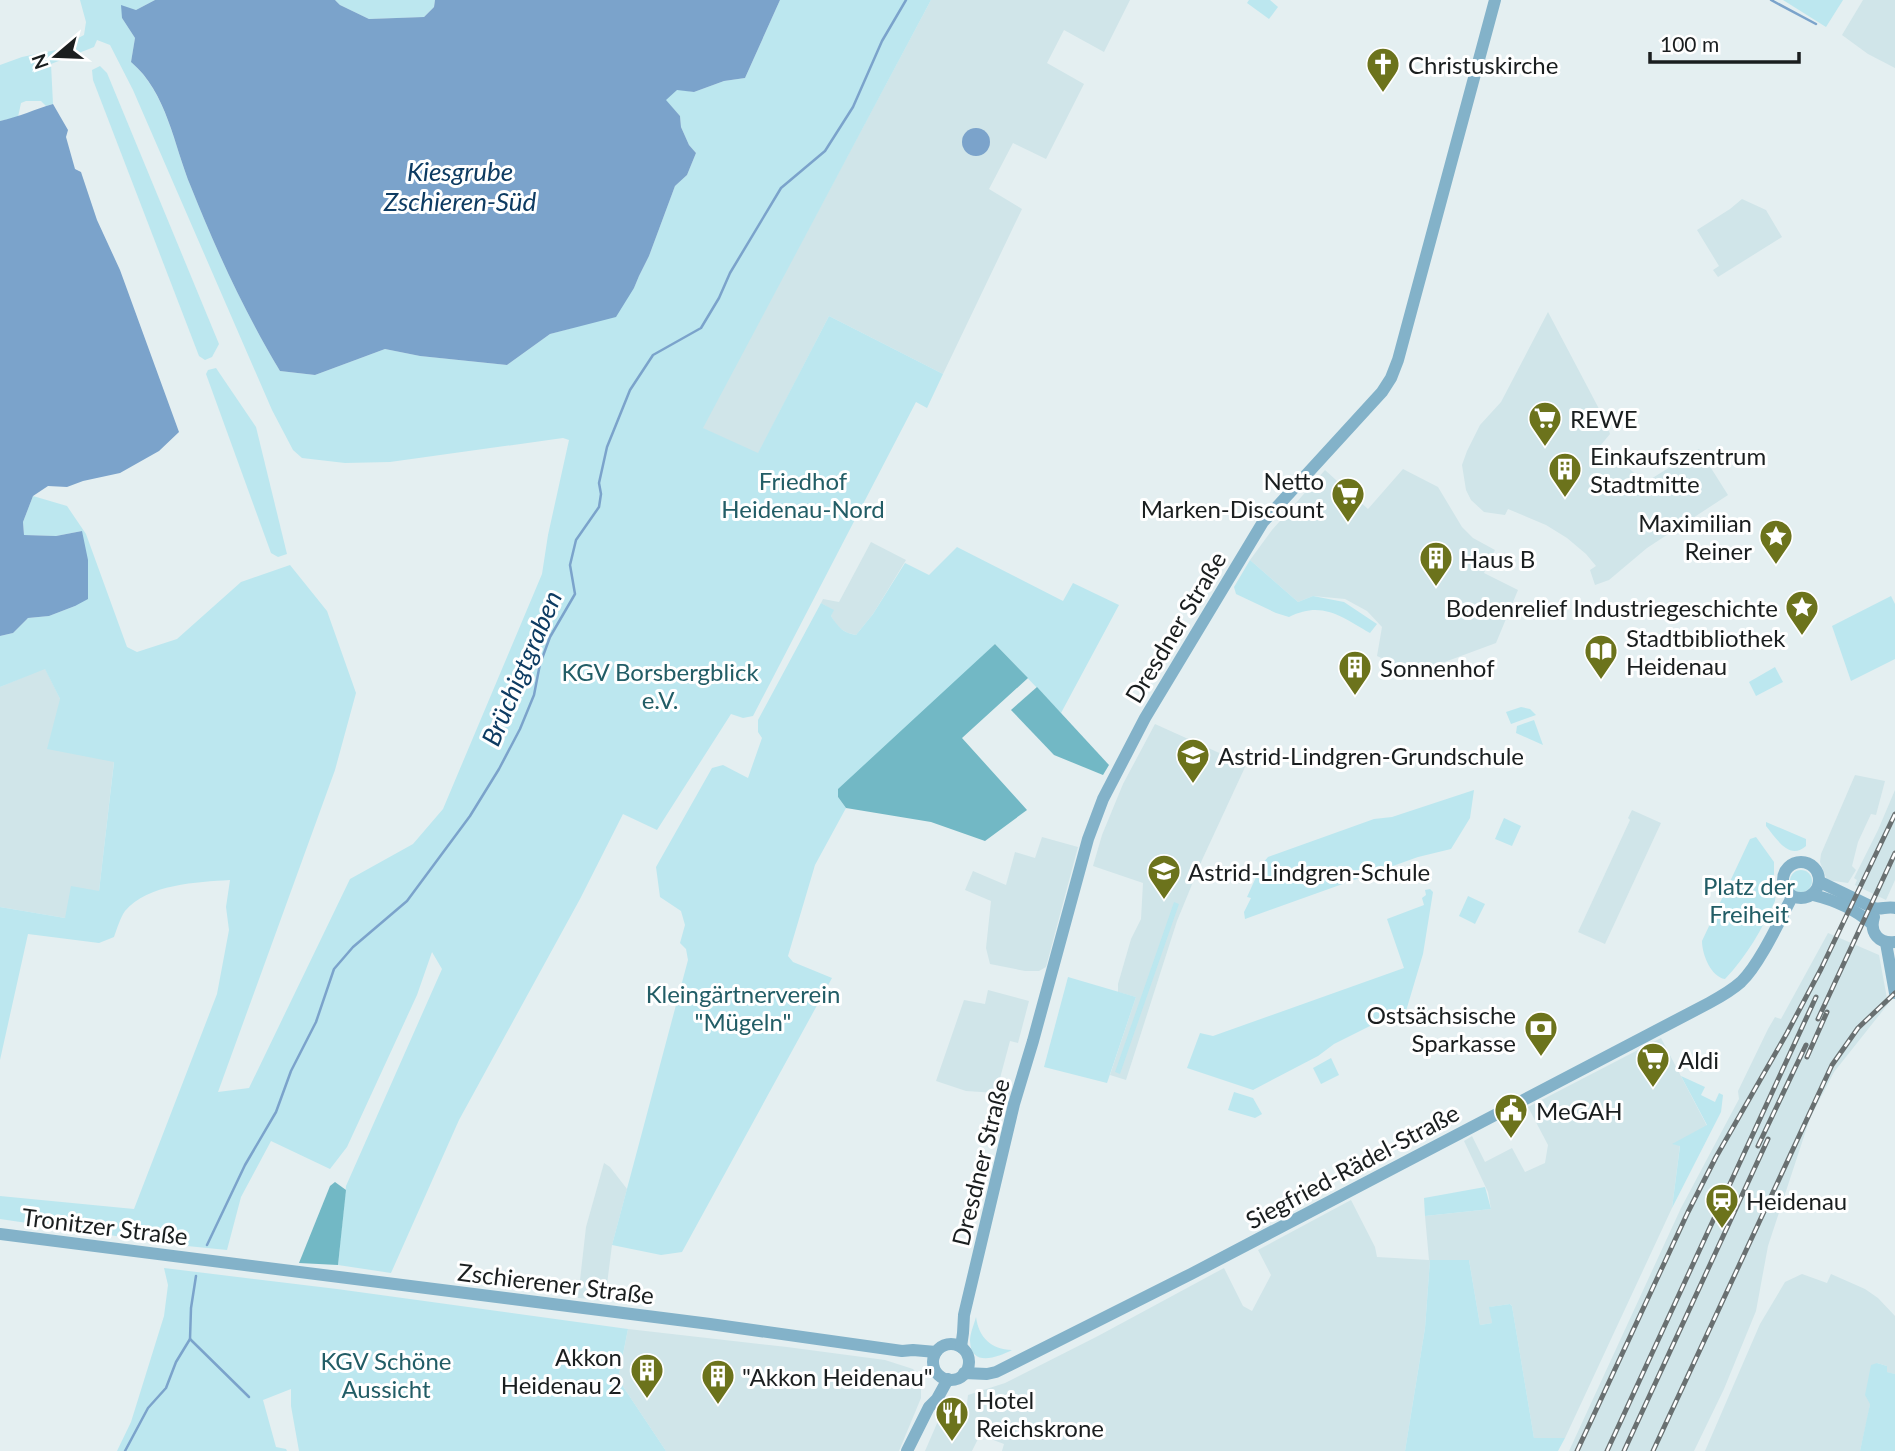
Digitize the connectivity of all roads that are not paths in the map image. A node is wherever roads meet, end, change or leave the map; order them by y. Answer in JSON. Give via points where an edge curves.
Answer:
{"nodes":[{"id":1,"x":1495,"y":0,"type":"edge"},
{"id":2,"x":1820,"y":882,"type":"junction"},
{"id":3,"x":1813,"y":895,"type":"junction"},
{"id":4,"x":1792,"y":897,"type":"junction"},
{"id":5,"x":1895,"y":908,"type":"edge"},
{"id":6,"x":1880,"y":910,"type":"junction"},
{"id":7,"x":1872,"y":924,"type":"junction"},
{"id":8,"x":1890,"y":942,"type":"edge"},
{"id":9,"x":1895,"y":993,"type":"edge"},
{"id":10,"x":0,"y":1234,"type":"edge"},
{"id":11,"x":204,"y":1259,"type":"joint"},
{"id":12,"x":955,"y":1345,"type":"junction"},
{"id":13,"x":968,"y":1360,"type":"junction"},
{"id":14,"x":938,"y":1367,"type":"junction"},
{"id":15,"x":1002,"y":1369,"type":"junction"},
{"id":16,"x":964,"y":1373,"type":"junction"},
{"id":17,"x":907,"y":1451,"type":"edge"}],
"edges":[{"from":1,"to":12,"type":"street","name":"Dresdner Straße","via":[[1391,378],[1263,522],[1145,718],[1103,799],[1014,1104],[964,1315],[964,1333]]},
{"from":2,"to":3,"type":"street"},
{"from":2,"to":4,"type":"street","via":[[1813,866],[1793,864],[1783,878]]},
{"from":2,"to":6,"type":"street"},
{"from":3,"to":4,"type":"street"},
{"from":3,"to":7,"type":"street"},
{"from":4,"to":15,"type":"street","name":"Siegfried-Rädel-Straße","via":[[1752,968],[1727,993]]},
{"from":5,"to":6,"type":"street"},
{"from":6,"to":7,"type":"street"},
{"from":7,"to":8,"type":"street","via":[[1877,938]]},
{"from":8,"to":9,"type":"street"},
{"from":10,"to":11,"type":"street","name":"Tronitzer Straße"},
{"from":11,"to":14,"type":"street","name":"Zschierener Straße","via":[[902,1351]]},
{"from":12,"to":13,"type":"street"},
{"from":12,"to":14,"type":"street","via":[[943,1346]]},
{"from":13,"to":15,"type":"street"},
{"from":13,"to":16,"type":"street"},
{"from":14,"to":16,"type":"street","via":[[959,1377]]},
{"from":14,"to":17,"type":"street","via":[[941,1393]]},
{"from":15,"to":16,"type":"street","name":"Siegfried-Rädel-Straße","via":[[988,1374]]}]}
